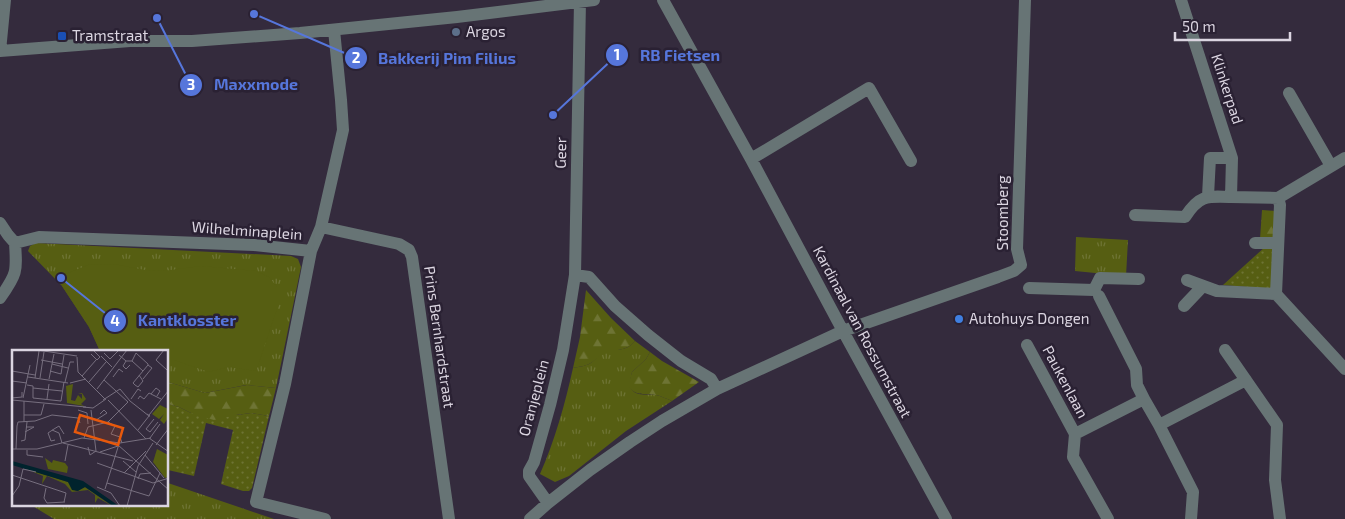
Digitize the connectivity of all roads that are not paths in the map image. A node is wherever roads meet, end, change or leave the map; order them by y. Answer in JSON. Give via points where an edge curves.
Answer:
{"nodes":[{"id":1,"x":594,"y":0,"type":"edge"},
{"id":2,"x":663,"y":0,"type":"edge"},
{"id":3,"x":1025,"y":0,"type":"edge"},
{"id":4,"x":1181,"y":0,"type":"edge"},
{"id":5,"x":3,"y":2,"type":"edge"},
{"id":6,"x":580,"y":2,"type":"junction"},
{"id":7,"x":334,"y":30,"type":"junction"},
{"id":8,"x":0,"y":51,"type":"edge"},
{"id":9,"x":1289,"y":93,"type":"dead end"},
{"id":10,"x":1232,"y":158,"type":"junction"},
{"id":11,"x":1345,"y":158,"type":"edge"},
{"id":12,"x":751,"y":159,"type":"junction"},
{"id":13,"x":911,"y":162,"type":"dead end"},
{"id":14,"x":1331,"y":166,"type":"junction"},
{"id":15,"x":1208,"y":196,"type":"junction"},
{"id":16,"x":1231,"y":197,"type":"junction"},
{"id":17,"x":1278,"y":198,"type":"junction"},
{"id":18,"x":1135,"y":215,"type":"dead end"},
{"id":19,"x":0,"y":223,"type":"edge"},
{"id":20,"x":321,"y":227,"type":"junction"},
{"id":21,"x":15,"y":243,"type":"junction"},
{"id":22,"x":1255,"y":243,"type":"dead end"},
{"id":23,"x":1278,"y":244,"type":"junction"},
{"id":24,"x":311,"y":251,"type":"junction"},
{"id":25,"x":575,"y":275,"type":"junction"},
{"id":26,"x":1139,"y":279,"type":"dead end"},
{"id":27,"x":1187,"y":280,"type":"dead end"},
{"id":28,"x":1202,"y":287,"type":"junction"},
{"id":29,"x":1029,"y":288,"type":"dead end"},
{"id":30,"x":1276,"y":294,"type":"junction"},
{"id":31,"x":1099,"y":296,"type":"dead end"},
{"id":32,"x":0,"y":298,"type":"edge"},
{"id":33,"x":1184,"y":306,"type":"dead end"},
{"id":34,"x":843,"y":331,"type":"junction"},
{"id":35,"x":1027,"y":345,"type":"dead end"},
{"id":36,"x":1225,"y":350,"type":"dead end"},
{"id":37,"x":1345,"y":369,"type":"edge"},
{"id":38,"x":1246,"y":380,"type":"junction"},
{"id":39,"x":717,"y":389,"type":"junction"},
{"id":40,"x":1144,"y":399,"type":"junction"},
{"id":41,"x":1159,"y":425,"type":"junction"},
{"id":42,"x":1075,"y":434,"type":"junction"},
{"id":43,"x":548,"y":503,"type":"junction"},
{"id":44,"x":325,"y":519,"type":"edge"},
{"id":45,"x":449,"y":519,"type":"edge"},
{"id":46,"x":530,"y":519,"type":"edge"},
{"id":47,"x":946,"y":519,"type":"edge"},
{"id":48,"x":1108,"y":519,"type":"edge"},
{"id":49,"x":1191,"y":519,"type":"edge"},
{"id":50,"x":1280,"y":519,"type":"edge"}],
"edges":[{"from":1,"to":6,"type":"street"},
{"from":2,"to":12,"type":"street","name":"Kardinaal van Rossumstraat"},
{"from":3,"to":34,"type":"street","name":"Stoomberg","via":[[1017,249],[1021,265],[998,277]]},
{"from":4,"to":10,"type":"street","name":"Klinkerpad"},
{"from":5,"to":8,"type":"street"},
{"from":6,"to":7,"type":"street"},
{"from":6,"to":25,"type":"street","name":"Geer"},
{"from":7,"to":8,"type":"street"},
{"from":7,"to":20,"type":"street","via":[[343,130]]},
{"from":9,"to":14,"type":"street"},
{"from":10,"to":15,"type":"street","via":[[1210,158]]},
{"from":10,"to":16,"type":"street","name":"Klinkerpad"},
{"from":11,"to":14,"type":"street"},
{"from":12,"to":13,"type":"street","via":[[869,88]]},
{"from":12,"to":34,"type":"street","name":"Kardinaal van Rossumstraat"},
{"from":14,"to":17,"type":"street"},
{"from":15,"to":16,"type":"street"},
{"from":15,"to":18,"type":"street","via":[[1192,205],[1185,217]]},
{"from":16,"to":17,"type":"street"},
{"from":17,"to":23,"type":"street"},
{"from":19,"to":21,"type":"street"},
{"from":20,"to":24,"type":"street"},
{"from":20,"to":45,"type":"street","name":"Prins Bernhardstraat","via":[[399,244],[409,250]]},
{"from":21,"to":24,"type":"street","name":"Wilhelminaplein","via":[[39,237],[254,245]]},
{"from":21,"to":32,"type":"street","via":[[17,264],[14,278]]},
{"from":22,"to":23,"type":"street"},
{"from":23,"to":30,"type":"street"},
{"from":24,"to":44,"type":"street","name":"Wilhelminaplein","via":[[256,502]]},
{"from":25,"to":39,"type":"street","via":[[589,277],[648,335],[680,361],[711,379]]},
{"from":25,"to":43,"type":"street","name":"Oranjeplein","via":[[563,350],[534,462],[529,470],[529,476]]},
{"from":26,"to":29,"type":"street","via":[[1100,278],[1094,290]]},
{"from":27,"to":28,"type":"street"},
{"from":28,"to":30,"type":"street","via":[[1217,291]]},
{"from":28,"to":33,"type":"street"},
{"from":30,"to":37,"type":"street"},
{"from":31,"to":40,"type":"street","via":[[1136,369],[1137,385]]},
{"from":34,"to":39,"type":"street"},
{"from":34,"to":47,"type":"street","name":"Kardinaal van Rossumstraat"},
{"from":35,"to":42,"type":"street","name":"Paukenlaan"},
{"from":36,"to":38,"type":"street"},
{"from":38,"to":41,"type":"street"},
{"from":38,"to":50,"type":"street","via":[[1277,425],[1276,480]]},
{"from":39,"to":43,"type":"street","via":[[630,442]]},
{"from":40,"to":41,"type":"street"},
{"from":40,"to":42,"type":"street","name":"Paukenlaan"},
{"from":41,"to":49,"type":"street","via":[[1193,492]]},
{"from":42,"to":48,"type":"street","name":"Paukenlaan","via":[[1073,457]]},
{"from":43,"to":46,"type":"street"}]}
